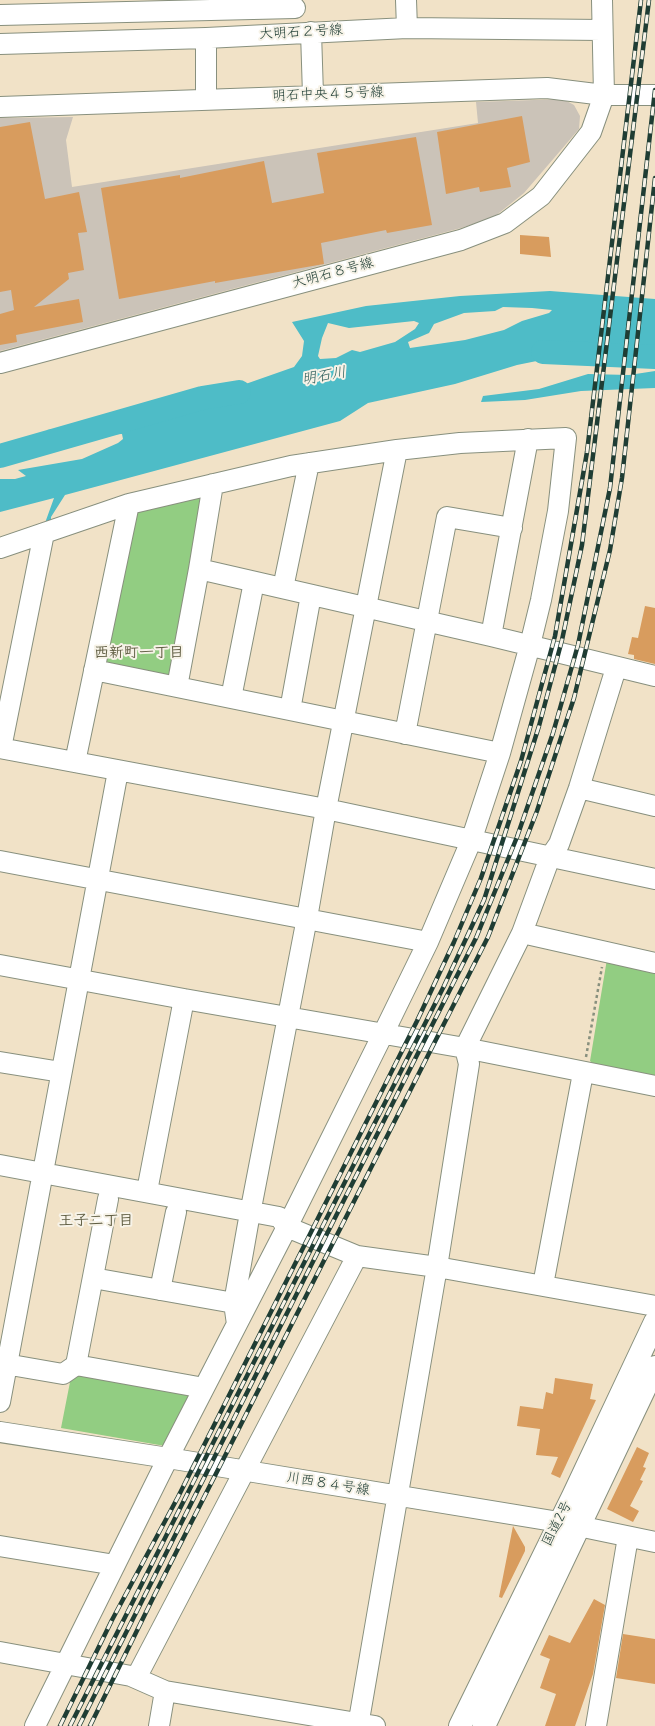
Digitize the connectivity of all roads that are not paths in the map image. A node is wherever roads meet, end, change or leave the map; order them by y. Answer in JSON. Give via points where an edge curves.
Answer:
{"nodes":[{"id":1,"x":406,"y":0,"type":"edge"},
{"id":2,"x":602,"y":0,"type":"edge"},
{"id":3,"x":295,"y":4,"type":"edge"},
{"id":4,"x":0,"y":15,"type":"edge"},
{"id":5,"x":407,"y":28,"type":"junction"},
{"id":6,"x":602,"y":30,"type":"junction"},
{"id":7,"x":304,"y":33,"type":"junction"},
{"id":8,"x":206,"y":38,"type":"junction"},
{"id":9,"x":0,"y":44,"type":"edge"},
{"id":10,"x":313,"y":95,"type":"junction"},
{"id":11,"x":604,"y":95,"type":"junction"},
{"id":12,"x":655,"y":95,"type":"edge"},
{"id":13,"x":206,"y":99,"type":"junction"},
{"id":14,"x":0,"y":107,"type":"edge"},
{"id":15,"x":0,"y":363,"type":"edge"},
{"id":16,"x":528,"y":439,"type":"junction"},
{"id":17,"x":397,"y":450,"type":"junction"},
{"id":18,"x":309,"y":463,"type":"junction"},
{"id":19,"x":212,"y":484,"type":"junction"},
{"id":20,"x":129,"y":504,"type":"junction"},
{"id":21,"x":512,"y":528,"type":"junction"},
{"id":22,"x":44,"y":533,"type":"junction"},
{"id":23,"x":0,"y":548,"type":"edge"},
{"id":24,"x":199,"y":569,"type":"junction"},
{"id":25,"x":254,"y":582,"type":"junction"},
{"id":26,"x":283,"y":588,"type":"junction"},
{"id":27,"x":311,"y":595,"type":"junction"},
{"id":28,"x":365,"y":608,"type":"junction"},
{"id":29,"x":426,"y":621,"type":"junction"},
{"id":30,"x":491,"y":636,"type":"junction"},
{"id":31,"x":530,"y":645,"type":"junction"},
{"id":32,"x":616,"y":668,"type":"junction"},
{"id":33,"x":94,"y":670,"type":"junction"},
{"id":34,"x":655,"y":676,"type":"edge"},
{"id":35,"x":177,"y":687,"type":"junction"},
{"id":36,"x":231,"y":698,"type":"junction"},
{"id":37,"x":290,"y":710,"type":"junction"},
{"id":38,"x":344,"y":722,"type":"junction"},
{"id":39,"x":404,"y":734,"type":"junction"},
{"id":40,"x":0,"y":748,"type":"edge"},
{"id":41,"x":500,"y":753,"type":"junction"},
{"id":42,"x":76,"y":762,"type":"junction"},
{"id":43,"x":118,"y":771,"type":"junction"},
{"id":44,"x":579,"y":788,"type":"junction"},
{"id":45,"x":655,"y":806,"type":"edge"},
{"id":46,"x":326,"y":810,"type":"junction"},
{"id":47,"x":471,"y":841,"type":"junction"},
{"id":48,"x":550,"y":857,"type":"junction"},
{"id":49,"x":0,"y":861,"type":"edge"},
{"id":50,"x":97,"y":878,"type":"junction"},
{"id":51,"x":655,"y":879,"type":"edge"},
{"id":52,"x":307,"y":918,"type":"junction"},
{"id":53,"x":522,"y":933,"type":"junction"},
{"id":54,"x":428,"y":942,"type":"junction"},
{"id":55,"x":655,"y":963,"type":"edge"},
{"id":56,"x":0,"y":965,"type":"edge"},
{"id":57,"x":78,"y":979,"type":"junction"},
{"id":58,"x":184,"y":999,"type":"junction"},
{"id":59,"x":288,"y":1017,"type":"junction"},
{"id":60,"x":383,"y":1034,"type":"junction"},
{"id":61,"x":465,"y":1048,"type":"junction"},
{"id":62,"x":0,"y":1062,"type":"edge"},
{"id":63,"x":61,"y":1072,"type":"junction"},
{"id":64,"x":583,"y":1073,"type":"junction"},
{"id":65,"x":655,"y":1086,"type":"edge"},
{"id":66,"x":0,"y":1165,"type":"edge"},
{"id":67,"x":42,"y":1172,"type":"junction"},
{"id":68,"x":147,"y":1191,"type":"junction"},
{"id":69,"x":108,"y":1199,"type":"dead end"},
{"id":70,"x":176,"y":1212,"type":"dead end"},
{"id":71,"x":249,"y":1218,"type":"junction"},
{"id":72,"x":287,"y":1226,"type":"junction"},
{"id":73,"x":357,"y":1256,"type":"junction"},
{"id":74,"x":437,"y":1267,"type":"junction"},
{"id":75,"x":93,"y":1278,"type":"junction"},
{"id":76,"x":544,"y":1285,"type":"junction"},
{"id":77,"x":160,"y":1290,"type":"junction"},
{"id":78,"x":234,"y":1304,"type":"junction"},
{"id":79,"x":655,"y":1306,"type":"edge"},
{"id":80,"x":655,"y":1322,"type":"edge"},
{"id":81,"x":237,"y":1324,"type":"junction"},
{"id":82,"x":4,"y":1364,"type":"edge"},
{"id":83,"x":76,"y":1365,"type":"junction"},
{"id":84,"x":655,"y":1367,"type":"edge"},
{"id":85,"x":204,"y":1388,"type":"junction"},
{"id":86,"x":0,"y":1402,"type":"edge"},
{"id":87,"x":0,"y":1432,"type":"edge"},
{"id":88,"x":168,"y":1458,"type":"junction"},
{"id":89,"x":243,"y":1470,"type":"junction"},
{"id":90,"x":397,"y":1496,"type":"junction"},
{"id":91,"x":568,"y":1525,"type":"junction"},
{"id":92,"x":628,"y":1537,"type":"junction"},
{"id":93,"x":655,"y":1542,"type":"edge"},
{"id":94,"x":0,"y":1546,"type":"edge"},
{"id":95,"x":114,"y":1565,"type":"junction"},
{"id":96,"x":0,"y":1652,"type":"edge"},
{"id":97,"x":66,"y":1664,"type":"junction"},
{"id":98,"x":136,"y":1678,"type":"junction"},
{"id":99,"x":165,"y":1692,"type":"junction"},
{"id":100,"x":364,"y":1725,"type":"edge"},
{"id":101,"x":35,"y":1726,"type":"edge"},
{"id":102,"x":159,"y":1726,"type":"edge"},
{"id":103,"x":460,"y":1726,"type":"edge"},
{"id":104,"x":484,"y":1726,"type":"edge"},
{"id":105,"x":596,"y":1726,"type":"edge"}],
"edges":[{"from":1,"to":5,"type":"street"},
{"from":2,"to":6,"type":"street"},
{"from":3,"to":4,"type":"street"},
{"from":3,"to":7,"type":"street"},
{"from":5,"to":6,"type":"street","name":"大明石２号線"},
{"from":5,"to":7,"type":"street","name":"大明石２号線"},
{"from":6,"to":11,"type":"street"},
{"from":7,"to":8,"type":"street","name":"大明石２号線"},
{"from":7,"to":10,"type":"street"},
{"from":8,"to":9,"type":"street","name":"大明石２号線"},
{"from":8,"to":13,"type":"street"},
{"from":10,"to":11,"type":"street","name":"明石中央４５号線","via":[[547,88]]},
{"from":10,"to":13,"type":"street","name":"明石中央４５号線"},
{"from":11,"to":12,"type":"street","name":"明石中央４５号線"},
{"from":11,"to":15,"type":"street","name":"大明石８号線","via":[[591,132],[541,196],[505,223],[461,240]]},
{"from":13,"to":14,"type":"street","name":"明石中央４５号線"},
{"from":16,"to":17,"type":"street"},
{"from":16,"to":21,"type":"street"},
{"from":16,"to":31,"type":"street","via":[[566,438],[558,511]]},
{"from":17,"to":18,"type":"street"},
{"from":17,"to":28,"type":"street"},
{"from":18,"to":19,"type":"street"},
{"from":18,"to":26,"type":"street"},
{"from":19,"to":20,"type":"street"},
{"from":19,"to":24,"type":"street"},
{"from":20,"to":22,"type":"street"},
{"from":20,"to":33,"type":"street"},
{"from":21,"to":29,"type":"street","via":[[447,517]]},
{"from":21,"to":30,"type":"street"},
{"from":22,"to":23,"type":"street"},
{"from":22,"to":40,"type":"street"},
{"from":24,"to":25,"type":"street"},
{"from":24,"to":35,"type":"street"},
{"from":25,"to":26,"type":"street"},
{"from":25,"to":36,"type":"street"},
{"from":26,"to":27,"type":"street"},
{"from":27,"to":28,"type":"street"},
{"from":27,"to":37,"type":"street"},
{"from":28,"to":29,"type":"street"},
{"from":28,"to":38,"type":"street"},
{"from":29,"to":30,"type":"street"},
{"from":29,"to":39,"type":"street"},
{"from":30,"to":31,"type":"street"},
{"from":31,"to":32,"type":"street"},
{"from":31,"to":41,"type":"street"},
{"from":32,"to":34,"type":"street"},
{"from":32,"to":44,"type":"street"},
{"from":33,"to":35,"type":"street"},
{"from":33,"to":42,"type":"street"},
{"from":35,"to":36,"type":"street"},
{"from":36,"to":37,"type":"street"},
{"from":37,"to":38,"type":"street"},
{"from":38,"to":39,"type":"street"},
{"from":38,"to":46,"type":"street"},
{"from":39,"to":41,"type":"street"},
{"from":40,"to":42,"type":"street"},
{"from":41,"to":47,"type":"street"},
{"from":42,"to":43,"type":"street"},
{"from":43,"to":46,"type":"street"},
{"from":43,"to":50,"type":"street"},
{"from":44,"to":45,"type":"street"},
{"from":44,"to":48,"type":"street","via":[[559,844]]},
{"from":46,"to":47,"type":"street"},
{"from":46,"to":52,"type":"street"},
{"from":47,"to":48,"type":"street"},
{"from":47,"to":54,"type":"street"},
{"from":48,"to":51,"type":"street"},
{"from":48,"to":53,"type":"street"},
{"from":49,"to":50,"type":"street"},
{"from":50,"to":52,"type":"street"},
{"from":50,"to":57,"type":"street"},
{"from":52,"to":54,"type":"street"},
{"from":52,"to":59,"type":"street"},
{"from":53,"to":55,"type":"street"},
{"from":53,"to":61,"type":"street"},
{"from":54,"to":60,"type":"street"},
{"from":56,"to":57,"type":"street"},
{"from":57,"to":58,"type":"street"},
{"from":57,"to":63,"type":"street"},
{"from":58,"to":59,"type":"street"},
{"from":58,"to":68,"type":"street"},
{"from":59,"to":60,"type":"street"},
{"from":59,"to":71,"type":"street"},
{"from":60,"to":61,"type":"street"},
{"from":60,"to":72,"type":"street"},
{"from":61,"to":64,"type":"street"},
{"from":61,"to":74,"type":"street","via":[[469,1064]]},
{"from":62,"to":63,"type":"street"},
{"from":63,"to":67,"type":"street"},
{"from":64,"to":65,"type":"street"},
{"from":64,"to":76,"type":"street"},
{"from":66,"to":67,"type":"street"},
{"from":67,"to":68,"type":"street"},
{"from":67,"to":82,"type":"street"},
{"from":68,"to":71,"type":"street"},
{"from":69,"to":75,"type":"street"},
{"from":70,"to":77,"type":"street"},
{"from":71,"to":72,"type":"street","via":[[275,1228]]},
{"from":71,"to":78,"type":"street"},
{"from":72,"to":73,"type":"street"},
{"from":72,"to":81,"type":"street"},
{"from":73,"to":74,"type":"street"},
{"from":73,"to":89,"type":"street"},
{"from":74,"to":76,"type":"street"},
{"from":74,"to":90,"type":"street"},
{"from":75,"to":77,"type":"street"},
{"from":75,"to":83,"type":"street"},
{"from":76,"to":79,"type":"street"},
{"from":77,"to":78,"type":"street"},
{"from":78,"to":81,"type":"street"},
{"from":80,"to":91,"type":"highway","name":"国道2号"},
{"from":81,"to":85,"type":"street"},
{"from":82,"to":83,"type":"street","via":[[63,1374]]},
{"from":82,"to":86,"type":"street"},
{"from":83,"to":85,"type":"street"},
{"from":84,"to":91,"type":"highway","name":"国道2号"},
{"from":85,"to":88,"type":"street"},
{"from":87,"to":88,"type":"street","name":"川西８４号線"},
{"from":88,"to":89,"type":"street","name":"川西８４号線"},
{"from":88,"to":95,"type":"street"},
{"from":89,"to":90,"type":"street","name":"川西８４号線"},
{"from":89,"to":98,"type":"street"},
{"from":90,"to":91,"type":"street","name":"川西８４号線"},
{"from":90,"to":100,"type":"street"},
{"from":91,"to":92,"type":"street","name":"川西８４号線"},
{"from":91,"to":103,"type":"highway","name":"国道2号"},
{"from":91,"to":104,"type":"highway","name":"国道2号"},
{"from":92,"to":93,"type":"street","name":"川西８４号線"},
{"from":92,"to":105,"type":"street"},
{"from":94,"to":95,"type":"street"},
{"from":95,"to":97,"type":"street"},
{"from":96,"to":97,"type":"street"},
{"from":97,"to":98,"type":"street"},
{"from":97,"to":101,"type":"street"},
{"from":98,"to":99,"type":"street"},
{"from":99,"to":100,"type":"street"},
{"from":99,"to":102,"type":"street"}]}
